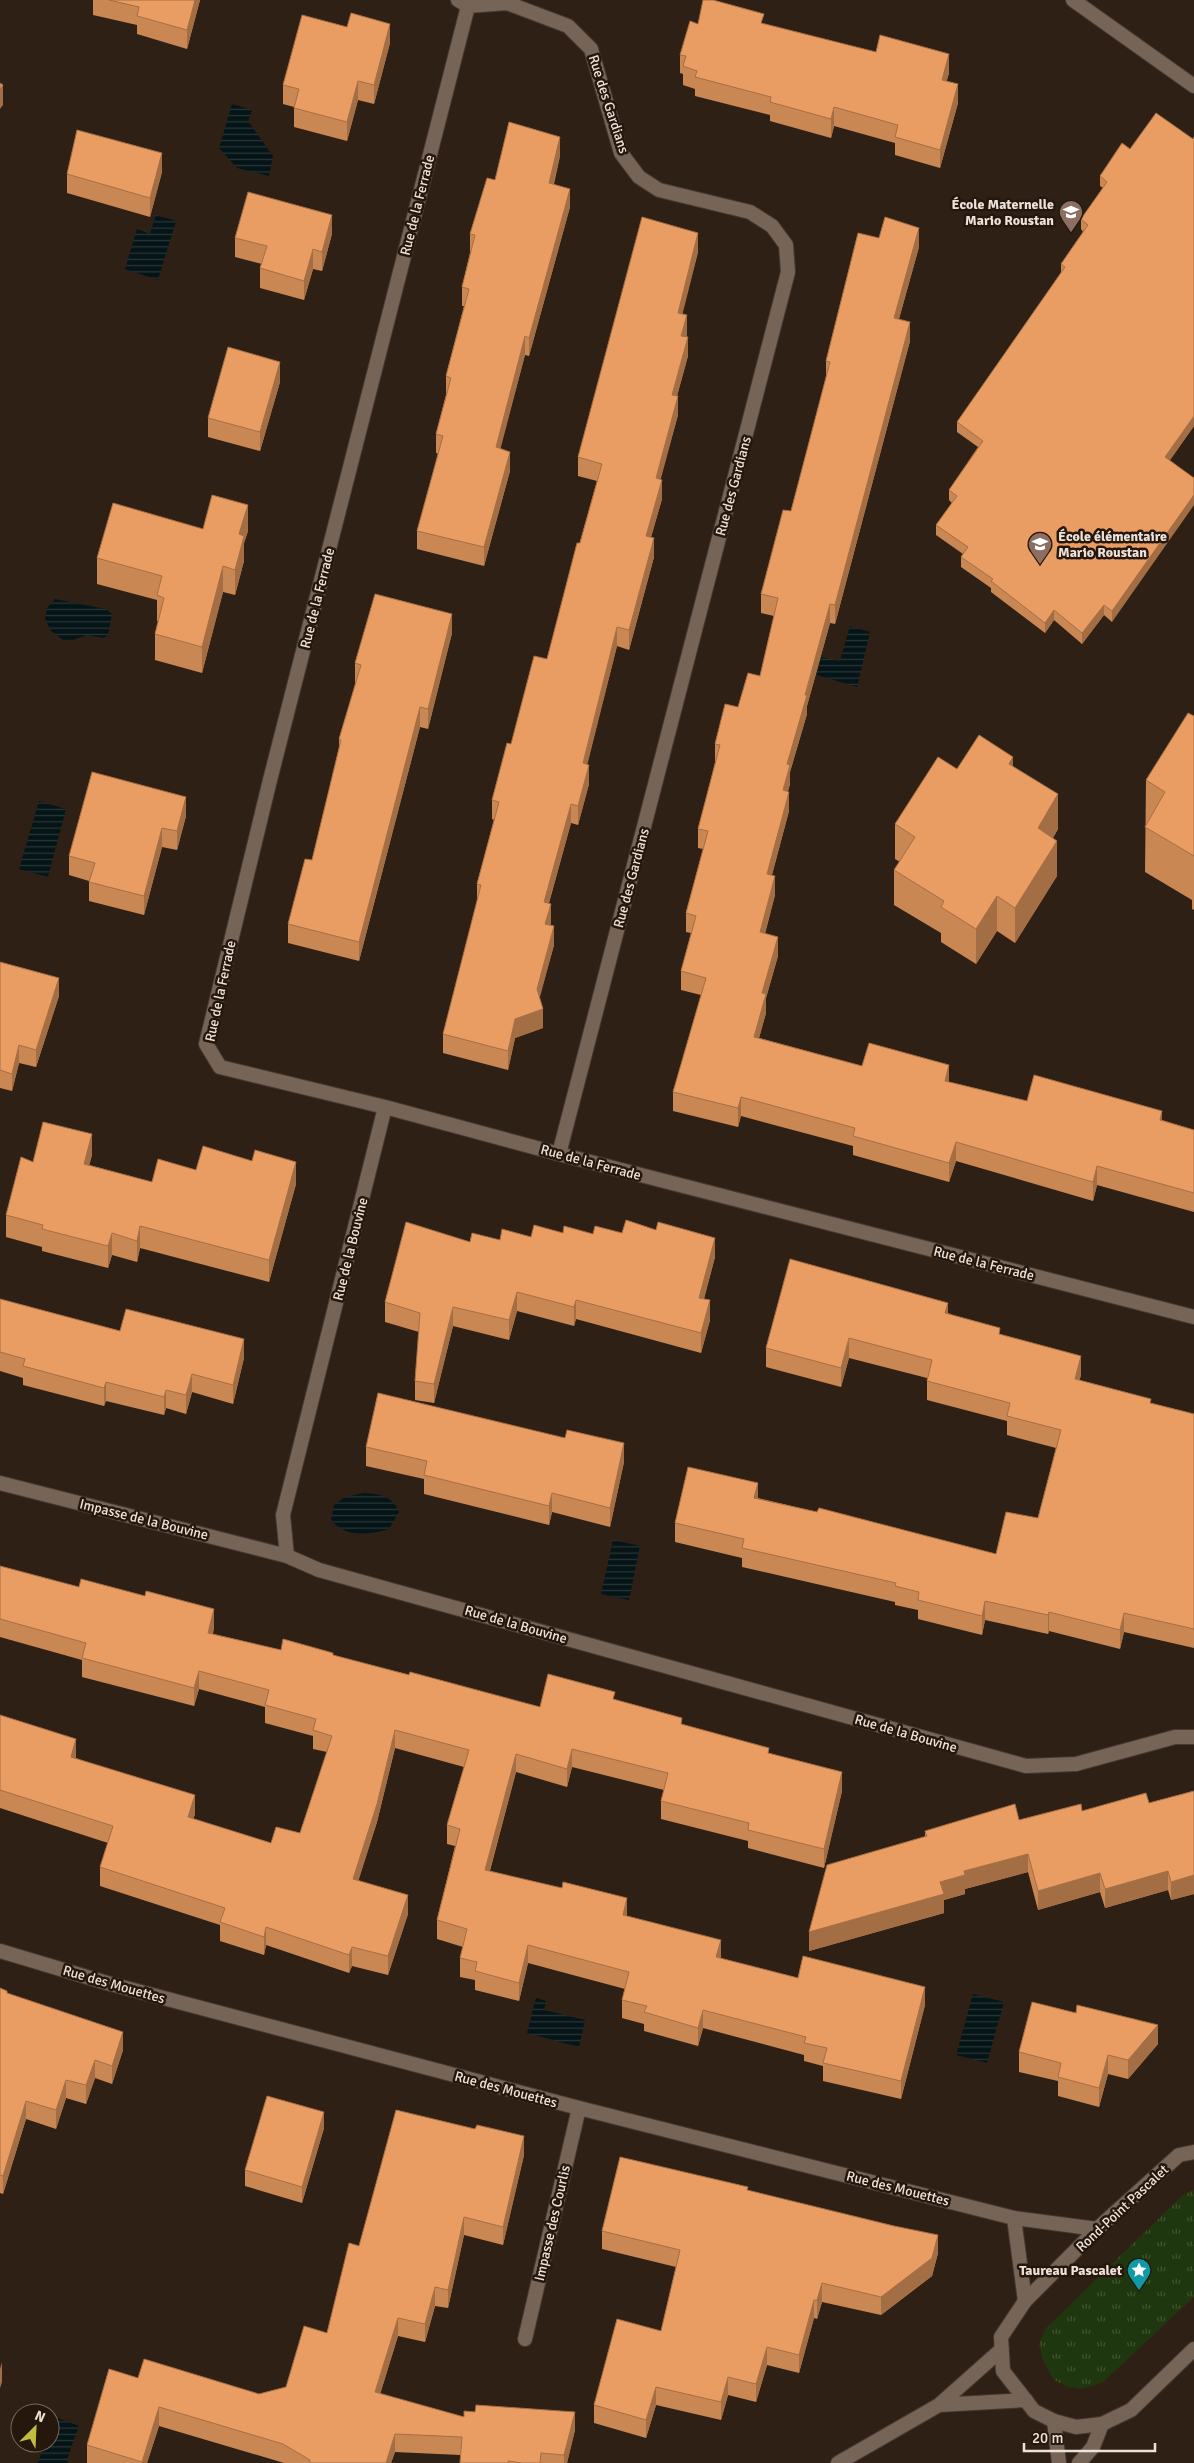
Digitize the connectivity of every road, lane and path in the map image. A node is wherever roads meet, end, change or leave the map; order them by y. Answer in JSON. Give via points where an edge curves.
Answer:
{"nodes":[{"id":1,"x":1073,"y":0,"type":"edge"},
{"id":2,"x":463,"y":3,"type":"edge"},
{"id":3,"x":1194,"y":86,"type":"edge"},
{"id":4,"x":385,"y":1107,"type":"junction"},
{"id":5,"x":559,"y":1154,"type":"junction"},
{"id":6,"x":1194,"y":1317,"type":"edge"},
{"id":7,"x":0,"y":1482,"type":"edge"},
{"id":8,"x":287,"y":1556,"type":"junction"},
{"id":9,"x":1194,"y":1737,"type":"edge"},
{"id":10,"x":0,"y":1951,"type":"edge"},
{"id":11,"x":579,"y":2108,"type":"junction"},
{"id":12,"x":1194,"y":2152,"type":"edge"},
{"id":13,"x":1014,"y":2218,"type":"junction"},
{"id":14,"x":1097,"y":2229,"type":"junction"},
{"id":15,"x":1026,"y":2301,"type":"junction"},
{"id":16,"x":525,"y":2339,"type":"dead end"},
{"id":17,"x":1002,"y":2349,"type":"junction"},
{"id":18,"x":1194,"y":2349,"type":"edge"},
{"id":19,"x":1026,"y":2400,"type":"junction"},
{"id":20,"x":939,"y":2405,"type":"junction"},
{"id":21,"x":1054,"y":2421,"type":"junction"},
{"id":22,"x":1102,"y":2424,"type":"junction"},
{"id":23,"x":838,"y":2463,"type":"edge"},
{"id":24,"x":1059,"y":2463,"type":"edge"},
{"id":25,"x":1079,"y":2463,"type":"edge"}],
"edges":[{"from":1,"to":3,"type":"street"},
{"from":2,"to":4,"type":"street","name":"Rue de la Ferrade","via":[[206,1044],[220,1067]]},
{"from":2,"to":5,"type":"street","name":"Rue des Gardians","via":[[507,3],[568,26],[591,49],[622,153],[639,177],[659,190],[750,212],[772,226],[786,245],[788,272]]},
{"from":4,"to":5,"type":"street","name":"Rue de la Ferrade"},
{"from":4,"to":8,"type":"street","name":"Rue de la Bouvine","via":[[283,1515]]},
{"from":5,"to":6,"type":"street","name":"Rue de la Ferrade"},
{"from":7,"to":8,"type":"street","name":"Impasse de la Bouvine"},
{"from":8,"to":9,"type":"street","name":"Rue de la Bouvine","via":[[319,1570],[1026,1766],[1076,1764],[1175,1737]]},
{"from":10,"to":11,"type":"street","name":"Rue des Mouettes","via":[[107,1983]]},
{"from":11,"to":13,"type":"street","name":"Rue des Mouettes"},
{"from":11,"to":16,"type":"street","name":"Impasse des Courlis"},
{"from":12,"to":14,"type":"street","name":"Rond-Point Pascalet","via":[[1179,2155]]},
{"from":13,"to":14,"type":"street","name":"Rue des Mouettes"},
{"from":13,"to":15,"type":"street"},
{"from":14,"to":15,"type":"street","name":"Rond-Point Pascalet"},
{"from":15,"to":17,"type":"street","name":"Rond-Point Pascalet","via":[[1001,2337]]},
{"from":17,"to":19,"type":"street","name":"Rond-Point Pascalet","via":[[1003,2371]]},
{"from":17,"to":20,"type":"street"},
{"from":18,"to":22,"type":"street","name":"Rond-Point Pascalet","via":[[1131,2410]]},
{"from":19,"to":20,"type":"street"},
{"from":19,"to":21,"type":"street","name":"Rond-Point Pascalet","via":[[1034,2411]]},
{"from":20,"to":23,"type":"street"},
{"from":21,"to":22,"type":"street","name":"Rond-Point Pascalet","via":[[1076,2427]]},
{"from":21,"to":24,"type":"street"},
{"from":22,"to":25,"type":"street","via":[[1093,2447]]}]}
